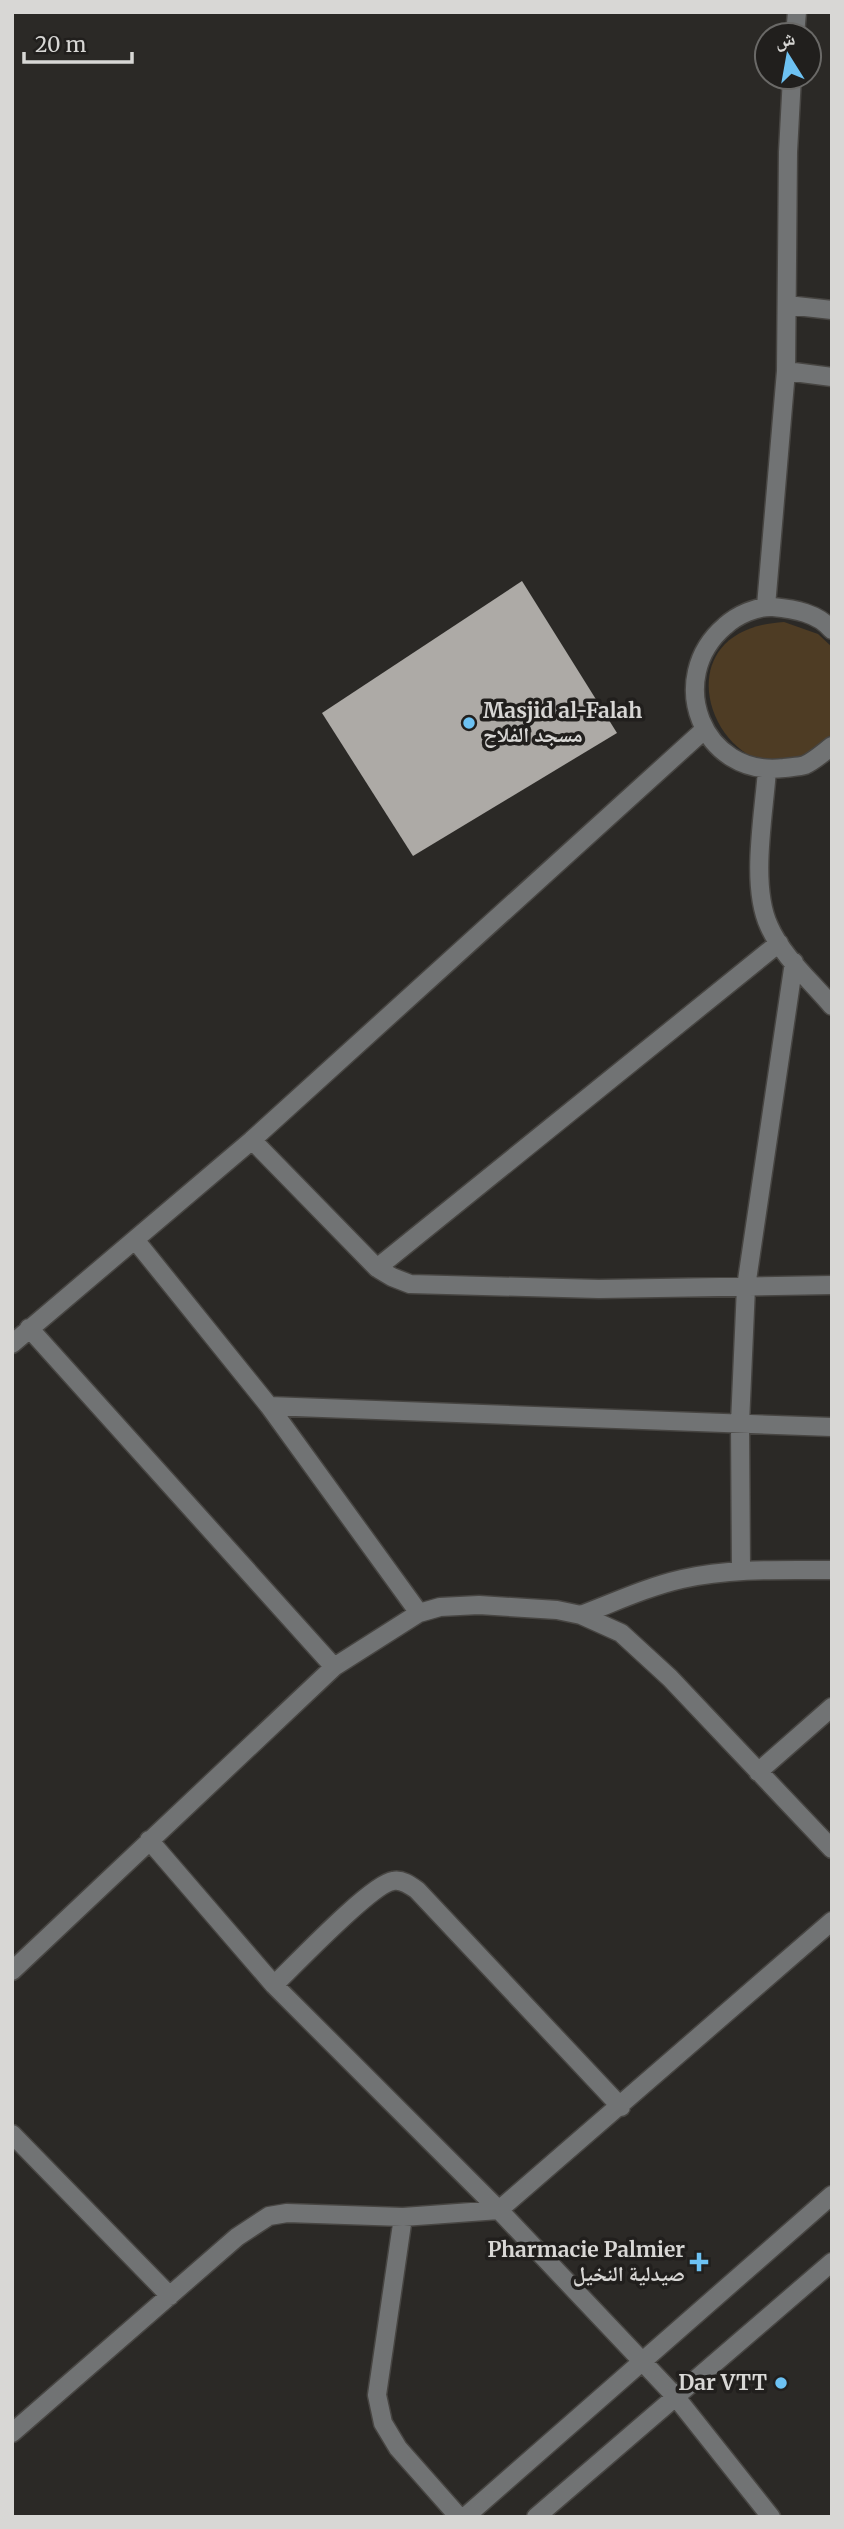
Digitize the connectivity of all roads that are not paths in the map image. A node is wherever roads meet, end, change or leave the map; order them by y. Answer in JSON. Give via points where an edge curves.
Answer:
{"nodes":[{"id":1,"x":791,"y":91,"type":"edge"},
{"id":2,"x":787,"y":305,"type":"junction"},
{"id":3,"x":832,"y":310,"type":"edge"},
{"id":4,"x":786,"y":372,"type":"junction"},
{"id":5,"x":832,"y":377,"type":"edge"},
{"id":6,"x":766,"y":607,"type":"junction"},
{"id":7,"x":832,"y":630,"type":"edge"},
{"id":8,"x":704,"y":730,"type":"junction"},
{"id":9,"x":832,"y":747,"type":"edge"},
{"id":10,"x":767,"y":770,"type":"junction"},
{"id":11,"x":779,"y":943,"type":"junction"},
{"id":12,"x":794,"y":962,"type":"junction"},
{"id":13,"x":832,"y":1006,"type":"edge"},
{"id":14,"x":252,"y":1140,"type":"junction"},
{"id":15,"x":136,"y":1241,"type":"junction"},
{"id":16,"x":377,"y":1268,"type":"junction"},
{"id":17,"x":832,"y":1285,"type":"edge"},
{"id":18,"x":746,"y":1287,"type":"junction"},
{"id":19,"x":29,"y":1328,"type":"junction"},
{"id":20,"x":12,"y":1344,"type":"edge"},
{"id":21,"x":269,"y":1406,"type":"junction"},
{"id":22,"x":740,"y":1423,"type":"junction"},
{"id":23,"x":832,"y":1427,"type":"edge"},
{"id":24,"x":741,"y":1570,"type":"junction"},
{"id":25,"x":832,"y":1570,"type":"edge"},
{"id":26,"x":419,"y":1613,"type":"junction"},
{"id":27,"x":582,"y":1615,"type":"junction"},
{"id":28,"x":334,"y":1667,"type":"junction"},
{"id":29,"x":832,"y":1707,"type":"edge"},
{"id":30,"x":758,"y":1772,"type":"junction"},
{"id":31,"x":149,"y":1840,"type":"junction"},
{"id":32,"x":832,"y":1849,"type":"edge"},
{"id":33,"x":832,"y":1922,"type":"edge"},
{"id":34,"x":12,"y":1971,"type":"edge"},
{"id":35,"x":274,"y":1985,"type":"junction"},
{"id":36,"x":621,"y":2107,"type":"junction"},
{"id":37,"x":12,"y":2134,"type":"edge"},
{"id":38,"x":832,"y":2194,"type":"edge"},
{"id":39,"x":499,"y":2210,"type":"junction"},
{"id":40,"x":403,"y":2217,"type":"junction"},
{"id":41,"x":832,"y":2262,"type":"edge"},
{"id":42,"x":170,"y":2296,"type":"junction"},
{"id":43,"x":643,"y":2363,"type":"junction"},
{"id":44,"x":675,"y":2396,"type":"junction"},
{"id":45,"x":12,"y":2432,"type":"edge"},
{"id":46,"x":459,"y":2517,"type":"edge"},
{"id":47,"x":465,"y":2517,"type":"edge"},
{"id":48,"x":536,"y":2517,"type":"edge"},
{"id":49,"x":771,"y":2517,"type":"edge"}],
"edges":[{"from":1,"to":2,"type":"street"},
{"from":2,"to":3,"type":"street"},
{"from":2,"to":4,"type":"street"},
{"from":4,"to":5,"type":"street"},
{"from":4,"to":6,"type":"street"},
{"from":6,"to":7,"type":"street","via":[[799,609]]},
{"from":6,"to":8,"type":"street","via":[[735,617],[710,638],[700,657],[694,700]]},
{"from":8,"to":10,"type":"street","via":[[731,757]]},
{"from":8,"to":14,"type":"street"},
{"from":9,"to":10,"type":"street","via":[[805,765]]},
{"from":10,"to":11,"type":"street","via":[[761,893],[768,924]]},
{"from":11,"to":12,"type":"street"},
{"from":11,"to":16,"type":"street"},
{"from":12,"to":13,"type":"street"},
{"from":12,"to":18,"type":"street"},
{"from":14,"to":15,"type":"street"},
{"from":14,"to":16,"type":"street"},
{"from":15,"to":19,"type":"street"},
{"from":15,"to":21,"type":"street"},
{"from":16,"to":18,"type":"street","via":[[392,1277],[430,1286]]},
{"from":17,"to":18,"type":"street"},
{"from":18,"to":22,"type":"street"},
{"from":19,"to":20,"type":"street"},
{"from":19,"to":28,"type":"street"},
{"from":21,"to":22,"type":"street"},
{"from":21,"to":26,"type":"street"},
{"from":22,"to":23,"type":"street"},
{"from":22,"to":24,"type":"street"},
{"from":24,"to":25,"type":"street"},
{"from":24,"to":27,"type":"street","via":[[681,1579]]},
{"from":26,"to":27,"type":"street","via":[[479,1605]]},
{"from":26,"to":28,"type":"street"},
{"from":27,"to":30,"type":"street","via":[[621,1633],[636,1646]]},
{"from":28,"to":31,"type":"street"},
{"from":29,"to":30,"type":"street"},
{"from":30,"to":32,"type":"street"},
{"from":31,"to":34,"type":"street"},
{"from":31,"to":35,"type":"street"},
{"from":33,"to":36,"type":"street"},
{"from":35,"to":36,"type":"street","via":[[373,1892],[394,1880],[405,1882]]},
{"from":35,"to":39,"type":"street"},
{"from":36,"to":39,"type":"street"},
{"from":37,"to":42,"type":"street"},
{"from":38,"to":43,"type":"street"},
{"from":39,"to":40,"type":"street"},
{"from":39,"to":43,"type":"street"},
{"from":40,"to":42,"type":"street","via":[[269,2216],[237,2237]]},
{"from":40,"to":46,"type":"street","via":[[379,2368],[379,2404],[383,2423],[398,2448]]},
{"from":41,"to":44,"type":"street"},
{"from":42,"to":45,"type":"street"},
{"from":43,"to":44,"type":"street"},
{"from":43,"to":47,"type":"street"},
{"from":44,"to":48,"type":"street"},
{"from":44,"to":49,"type":"street"}]}
